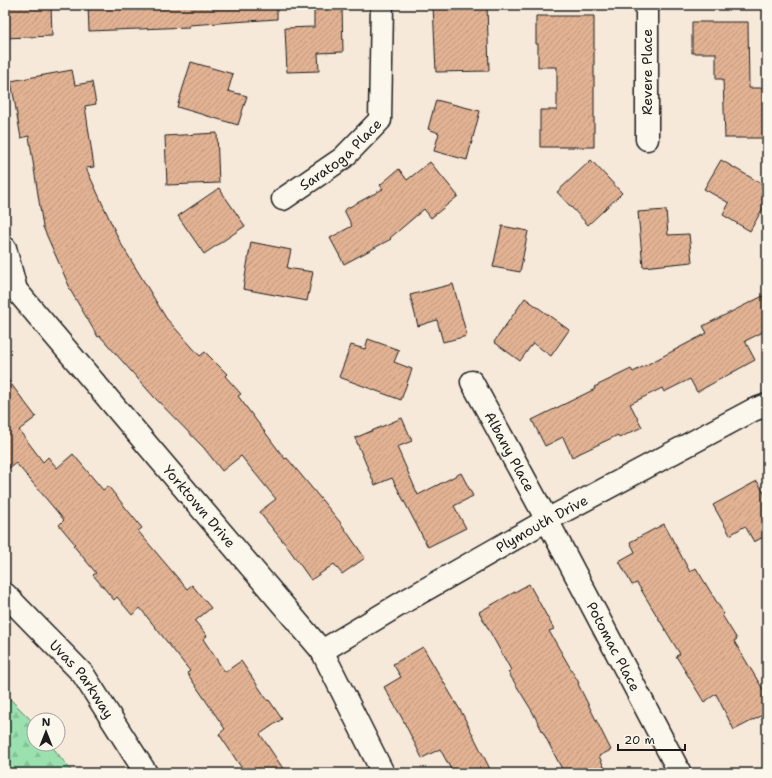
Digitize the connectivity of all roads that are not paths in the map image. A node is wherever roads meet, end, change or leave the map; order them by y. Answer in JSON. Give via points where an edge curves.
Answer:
{"nodes":[{"id":1,"x":382,"y":5,"type":"edge"},
{"id":2,"x":647,"y":5,"type":"edge"},
{"id":3,"x":648,"y":139,"type":"dead end"},
{"id":4,"x":283,"y":199,"type":"dead end"},
{"id":5,"x":5,"y":248,"type":"edge"},
{"id":6,"x":472,"y":382,"type":"dead end"},
{"id":7,"x":767,"y":405,"type":"edge"},
{"id":8,"x":546,"y":520,"type":"junction"},
{"id":9,"x":5,"y":594,"type":"edge"},
{"id":10,"x":322,"y":651,"type":"junction"},
{"id":11,"x":146,"y":773,"type":"edge"},
{"id":12,"x":383,"y":773,"type":"edge"},
{"id":13,"x":680,"y":773,"type":"edge"}],
"edges":[{"from":1,"to":4,"type":"street","name":"Saratoga Place","via":[[380,120],[343,158]]},
{"from":2,"to":3,"type":"street","name":"Revere Place"},
{"from":5,"to":10,"type":"street","name":"Yorktown Drive","via":[[16,290]]},
{"from":6,"to":8,"type":"street","name":"Albany Place"},
{"from":7,"to":8,"type":"street","name":"Plymouth Drive"},
{"from":8,"to":10,"type":"street","name":"Plymouth Drive"},
{"from":8,"to":13,"type":"street","name":"Potomac Place"},
{"from":9,"to":11,"type":"street","name":"Uvas Parkway","via":[[83,674]]},
{"from":10,"to":12,"type":"street","name":"Yorktown Drive"}]}
